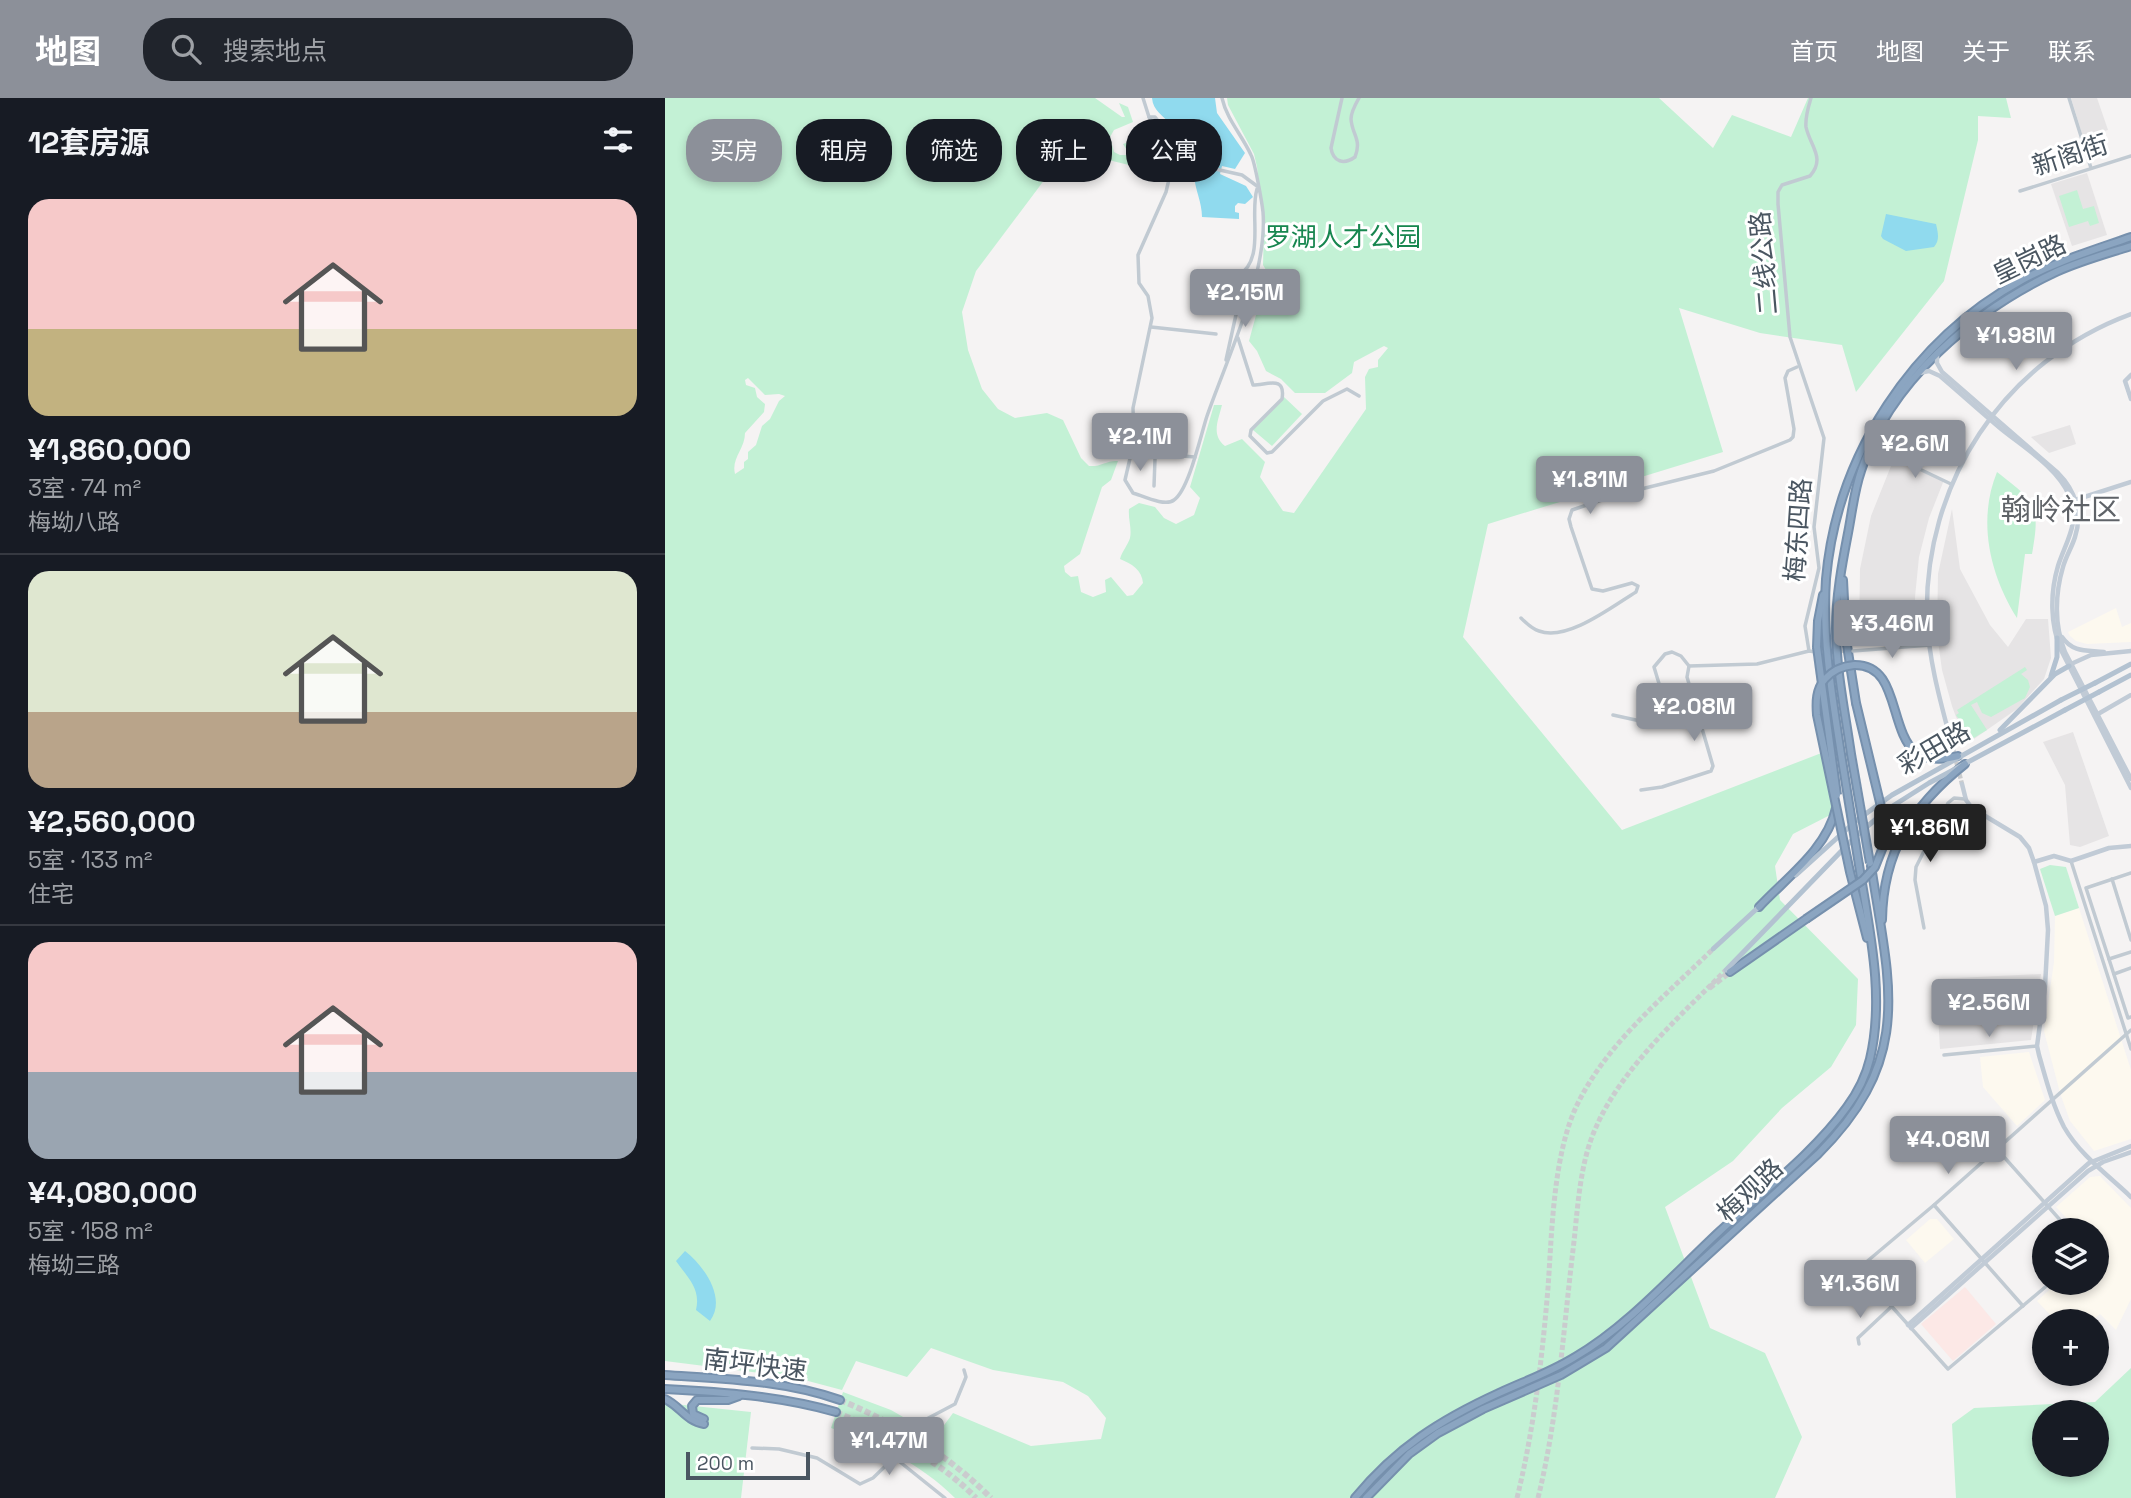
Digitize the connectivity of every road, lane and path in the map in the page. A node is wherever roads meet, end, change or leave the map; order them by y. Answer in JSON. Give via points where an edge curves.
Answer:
{"nodes":[{"id":1,"x":1143,"y":98,"type":"edge"},
{"id":2,"x":1222,"y":98,"type":"edge"},
{"id":3,"x":1342,"y":98,"type":"edge"},
{"id":4,"x":1359,"y":98,"type":"edge"},
{"id":5,"x":1811,"y":98,"type":"edge"},
{"id":6,"x":2069,"y":98,"type":"edge"},
{"id":7,"x":1149,"y":117,"type":"junction"},
{"id":8,"x":2131,"y":156,"type":"edge"},
{"id":9,"x":1254,"y":167,"type":"junction"},
{"id":10,"x":2091,"y":168,"type":"junction"},
{"id":11,"x":1242,"y":175,"type":"junction"},
{"id":12,"x":1257,"y":187,"type":"junction"},
{"id":13,"x":2020,"y":191,"type":"dead end"},
{"id":14,"x":2131,"y":237,"type":"edge"},
{"id":15,"x":2131,"y":246,"type":"edge"},
{"id":16,"x":1235,"y":277,"type":"junction"},
{"id":17,"x":1253,"y":282,"type":"junction"},
{"id":18,"x":1232,"y":292,"type":"junction"},
{"id":19,"x":1249,"y":295,"type":"junction"},
{"id":20,"x":2131,"y":314,"type":"edge"},
{"id":21,"x":1151,"y":327,"type":"junction"},
{"id":22,"x":1216,"y":334,"type":"dead end"},
{"id":23,"x":1237,"y":337,"type":"junction"},
{"id":24,"x":1937,"y":353,"type":"junction"},
{"id":25,"x":1798,"y":366,"type":"junction"},
{"id":26,"x":1224,"y":369,"type":"junction"},
{"id":27,"x":1918,"y":374,"type":"junction"},
{"id":28,"x":2131,"y":375,"type":"edge"},
{"id":29,"x":1359,"y":396,"type":"dead end"},
{"id":30,"x":2131,"y":398,"type":"edge"},
{"id":31,"x":1991,"y":417,"type":"junction"},
{"id":32,"x":1890,"y":455,"type":"dead end"},
{"id":33,"x":1195,"y":457,"type":"junction"},
{"id":34,"x":2131,"y":482,"type":"edge"},
{"id":35,"x":1951,"y":484,"type":"junction"},
{"id":36,"x":1154,"y":486,"type":"dead end"},
{"id":37,"x":2073,"y":500,"type":"junction"},
{"id":38,"x":1842,"y":563,"type":"junction"},
{"id":39,"x":1828,"y":564,"type":"junction"},
{"id":40,"x":1819,"y":568,"type":"junction"},
{"id":41,"x":1826,"y":580,"type":"junction"},
{"id":42,"x":1521,"y":618,"type":"dead end"},
{"id":43,"x":2059,"y":629,"type":"junction"},
{"id":44,"x":2057,"y":638,"type":"junction"},
{"id":45,"x":1930,"y":645,"type":"junction"},
{"id":46,"x":1817,"y":650,"type":"junction"},
{"id":47,"x":1808,"y":651,"type":"junction"},
{"id":48,"x":1853,"y":651,"type":"tunnel mouth"},
{"id":49,"x":2131,"y":651,"type":"edge"},
{"id":50,"x":2108,"y":653,"type":"junction"},
{"id":51,"x":2070,"y":665,"type":"junction"},
{"id":52,"x":2130,"y":665,"type":"edge"},
{"id":53,"x":1689,"y":666,"type":"junction"},
{"id":54,"x":2131,"y":676,"type":"edge"},
{"id":55,"x":2048,"y":682,"type":"junction"},
{"id":56,"x":2131,"y":695,"type":"edge"},
{"id":57,"x":1613,"y":715,"type":"dead end"},
{"id":58,"x":2096,"y":715,"type":"junction"},
{"id":59,"x":1994,"y":737,"type":"junction"},
{"id":60,"x":1953,"y":750,"type":"tunnel mouth"},
{"id":61,"x":1841,"y":754,"type":"joint"},
{"id":62,"x":1851,"y":754,"type":"joint"},
{"id":63,"x":1958,"y":757,"type":"junction"},
{"id":64,"x":1965,"y":764,"type":"junction"},
{"id":65,"x":2131,"y":779,"type":"edge"},
{"id":66,"x":1962,"y":784,"type":"tunnel mouth"},
{"id":67,"x":2131,"y":788,"type":"edge"},
{"id":68,"x":1641,"y":790,"type":"dead end"},
{"id":69,"x":1966,"y":800,"type":"junction"},
{"id":70,"x":2131,"y":846,"type":"edge"},
{"id":71,"x":2071,"y":861,"type":"junction"},
{"id":72,"x":2034,"y":862,"type":"junction"},
{"id":73,"x":2131,"y":873,"type":"edge"},
{"id":74,"x":2112,"y":879,"type":"junction"},
{"id":75,"x":1759,"y":907,"type":"junction"},
{"id":76,"x":1924,"y":928,"type":"dead end"},
{"id":77,"x":2131,"y":940,"type":"edge"},
{"id":78,"x":1883,"y":947,"type":"junction"},
{"id":79,"x":1713,"y":949,"type":"tunnel mouth"},
{"id":80,"x":2131,"y":952,"type":"edge"},
{"id":81,"x":2109,"y":959,"type":"junction"},
{"id":82,"x":2131,"y":968,"type":"edge"},
{"id":83,"x":1874,"y":969,"type":"junction"},
{"id":84,"x":1728,"y":971,"type":"joint"},
{"id":85,"x":2114,"y":974,"type":"junction"},
{"id":86,"x":2131,"y":1017,"type":"edge"},
{"id":87,"x":2128,"y":1031,"type":"edge"},
{"id":88,"x":2037,"y":1046,"type":"junction"},
{"id":89,"x":2131,"y":1049,"type":"edge"},
{"id":90,"x":1944,"y":1055,"type":"dead end"},
{"id":91,"x":2053,"y":1099,"type":"junction"},
{"id":92,"x":2131,"y":1146,"type":"edge"},
{"id":93,"x":1996,"y":1149,"type":"junction"},
{"id":94,"x":2131,"y":1152,"type":"edge"},
{"id":95,"x":2095,"y":1163,"type":"junction"},
{"id":96,"x":2131,"y":1197,"type":"edge"},
{"id":97,"x":1934,"y":1205,"type":"junction"},
{"id":98,"x":2046,"y":1205,"type":"junction"},
{"id":99,"x":2058,"y":1218,"type":"edge"},
{"id":100,"x":1983,"y":1261,"type":"junction"},
{"id":101,"x":2036,"y":1295,"type":"edge"},
{"id":102,"x":2023,"y":1306,"type":"junction"},
{"id":103,"x":1892,"y":1307,"type":"junction"},
{"id":104,"x":1909,"y":1326,"type":"junction"},
{"id":105,"x":1859,"y":1344,"type":"dead end"},
{"id":106,"x":964,"y":1370,"type":"dead end"},
{"id":107,"x":665,"y":1375,"type":"edge"},
{"id":108,"x":665,"y":1391,"type":"edge"},
{"id":109,"x":741,"y":1395,"type":"junction"},
{"id":110,"x":665,"y":1399,"type":"edge"},
{"id":111,"x":840,"y":1400,"type":"tunnel mouth"},
{"id":112,"x":836,"y":1412,"type":"tunnel mouth"},
{"id":113,"x":752,"y":1448,"type":"dead end"},
{"id":114,"x":894,"y":1457,"type":"junction"},
{"id":115,"x":945,"y":1498,"type":"edge"},
{"id":116,"x":1355,"y":1498,"type":"edge"},
{"id":117,"x":1366,"y":1498,"type":"edge"}],
"edges":[{"from":1,"to":7,"type":"street"},
{"from":2,"to":9,"type":"street"},
{"from":3,"to":4,"type":"street","via":[[1331,148],[1337,160],[1347,162],[1355,158],[1359,145],[1351,122]]},
{"from":5,"to":25,"type":"street","name":"二线公路","via":[[1806,126],[1819,158],[1817,166],[1810,176],[1782,185],[1778,196],[1790,337]]},
{"from":6,"to":10,"type":"street"},
{"from":7,"to":11,"type":"street","via":[[1155,116],[1179,156]]},
{"from":7,"to":21,"type":"street","via":[[1167,145],[1170,175],[1139,248],[1139,283],[1150,303]]},
{"from":8,"to":10,"type":"street","name":"新阁街"},
{"from":9,"to":11,"type":"street","via":[[1251,174]]},
{"from":9,"to":12,"type":"street"},
{"from":10,"to":13,"type":"street","name":"新阁街"},
{"from":11,"to":12,"type":"street"},
{"from":12,"to":16,"type":"street","via":[[1252,253],[1247,268]]},
{"from":12,"to":17,"type":"street","via":[[1263,228]]},
{"from":14,"to":39,"type":"highway","name":"皇岗路","via":[[2024,279],[1978,307],[1933,346],[1884,408],[1860,453],[1845,492]]},
{"from":15,"to":24,"type":"highway","name":"皇岗路","via":[[2027,287],[1982,315]]},
{"from":16,"to":17,"type":"street"},
{"from":16,"to":18,"type":"street"},
{"from":17,"to":19,"type":"street"},
{"from":18,"to":19,"type":"street"},
{"from":18,"to":26,"type":"street","via":[[1231,306],[1237,310]]},
{"from":19,"to":23,"type":"street"},
{"from":20,"to":31,"type":"street","via":[[2065,347]]},
{"from":21,"to":22,"type":"street"},
{"from":21,"to":33,"type":"street","via":[[1133,408],[1134,441],[1126,485],[1133,493],[1175,500]]},
{"from":23,"to":26,"type":"street"},
{"from":23,"to":29,"type":"street","via":[[1251,383],[1276,383],[1283,391],[1282,399],[1251,430],[1250,436],[1267,453],[1323,401],[1347,389]]},
{"from":24,"to":27,"type":"highway","name":"皇岗路"},
{"from":24,"to":31,"type":"street","via":[[1942,372]]},
{"from":25,"to":40,"type":"street","name":"梅东四路","via":[[1824,432],[1814,527]]},
{"from":25,"to":42,"type":"street","via":[[1785,378],[1794,429],[1790,440],[1714,471],[1572,510],[1571,527],[1592,589],[1599,592],[1632,583],[1638,586],[1636,592],[1594,620],[1554,633],[1541,632]]},
{"from":26,"to":33,"type":"street"},
{"from":27,"to":31,"type":"street","via":[[1936,373]]},
{"from":27,"to":38,"type":"highway","name":"皇岗路","via":[[1893,407],[1863,464]]},
{"from":28,"to":30,"type":"street","via":[[2125,382]]},
{"from":31,"to":35,"type":"street"},
{"from":31,"to":37,"type":"street","via":[[2058,473]]},
{"from":32,"to":35,"type":"street"},
{"from":33,"to":36,"type":"street","via":[[1157,454]]},
{"from":34,"to":37,"type":"street"},
{"from":35,"to":45,"type":"street","via":[[1931,556],[1927,600]]},
{"from":37,"to":43,"type":"street","via":[[2078,526],[2060,579]]},
{"from":37,"to":44,"type":"street","via":[[2073,531],[2053,589]]},
{"from":38,"to":62,"type":"highway","name":"皇岗路","via":[[1836,629]]},
{"from":38,"to":84,"type":"highway","bridge":true,"via":[[1846,639],[1856,704],[1883,815],[1883,846],[1869,874],[1845,894]]},
{"from":39,"to":40,"type":"street"},
{"from":39,"to":41,"type":"highway","name":"皇岗路"},
{"from":40,"to":47,"type":"street","name":"梅东四路","via":[[1805,620]]},
{"from":41,"to":46,"type":"highway"},
{"from":41,"to":61,"type":"highway","name":"皇岗路","via":[[1828,663]]},
{"from":43,"to":50,"type":"street","via":[[2072,648]]},
{"from":43,"to":51,"type":"street"},
{"from":44,"to":51,"type":"street"},
{"from":44,"to":55,"type":"main road","via":[[2056,662]]},
{"from":45,"to":48,"type":"street"},
{"from":45,"to":60,"type":"street"},
{"from":46,"to":47,"type":"street"},
{"from":46,"to":75,"type":"highway","bridge":true,"via":[[1837,795],[1834,817],[1802,864]]},
{"from":47,"to":53,"type":"street","via":[[1757,664]]},
{"from":49,"to":50,"type":"street"},
{"from":50,"to":51,"type":"street"},
{"from":51,"to":55,"type":"main road"},
{"from":51,"to":58,"type":"street"},
{"from":52,"to":59,"type":"main road","name":"彩田路","bridge":true},
{"from":53,"to":57,"type":"street","via":[[1672,652],[1654,667],[1667,709],[1660,722]]},
{"from":53,"to":68,"type":"street","via":[[1687,677],[1713,766],[1711,771]]},
{"from":54,"to":64,"type":"main road","name":"彩田路","bridge":true},
{"from":55,"to":59,"type":"main road"},
{"from":56,"to":58,"type":"street"},
{"from":58,"to":65,"type":"street"},
{"from":58,"to":67,"type":"street"},
{"from":59,"to":63,"type":"main road","name":"彩田路"},
{"from":61,"to":83,"type":"highway","name":"梅观路","bridge":true},
{"from":62,"to":78,"type":"highway","name":"梅观路","bridge":true},
{"from":63,"to":75,"type":"main road","name":"彩田路","via":[[1857,820]]},
{"from":63,"to":83,"type":"highway","bridge":true,"via":[[1936,759],[1916,753],[1904,741],[1886,683],[1875,671],[1859,665],[1843,667],[1822,683],[1818,715]]},
{"from":64,"to":78,"type":"highway","via":[[1926,799],[1897,845],[1884,895]]},
{"from":64,"to":84,"type":"main road","name":"彩田路","via":[[1915,791],[1873,822]]},
{"from":66,"to":69,"type":"street"},
{"from":69,"to":72,"type":"street","via":[[1976,811],[2021,837]]},
{"from":69,"to":76,"type":"street","via":[[1957,797],[1948,803],[1917,864]]},
{"from":70,"to":71,"type":"street"},
{"from":71,"to":72,"type":"street","via":[[2054,856]]},
{"from":71,"to":87,"type":"street"},
{"from":72,"to":88,"type":"street","via":[[2048,930]]},
{"from":73,"to":74,"type":"street"},
{"from":74,"to":77,"type":"street"},
{"from":74,"to":81,"type":"street","via":[[2086,888]]},
{"from":75,"to":79,"type":"main road","name":"彩田路"},
{"from":78,"to":117,"type":"highway","name":"梅观路","via":[[1889,1007],[1885,1045],[1864,1098],[1834,1138],[1612,1343],[1561,1375],[1430,1438]]},
{"from":80,"to":81,"type":"street"},
{"from":81,"to":85,"type":"street"},
{"from":82,"to":85,"type":"street"},
{"from":83,"to":116,"type":"highway","name":"梅观路","via":[[1876,1019],[1867,1068],[1847,1107],[1821,1137],[1599,1341],[1557,1367],[1437,1425],[1394,1456]]},
{"from":85,"to":86,"type":"street"},
{"from":87,"to":89,"type":"street"},
{"from":87,"to":91,"type":"street"},
{"from":88,"to":90,"type":"street"},
{"from":88,"to":91,"type":"street"},
{"from":91,"to":93,"type":"street"},
{"from":91,"to":95,"type":"street","via":[[2068,1133]]},
{"from":92,"to":95,"type":"street"},
{"from":93,"to":97,"type":"street"},
{"from":93,"to":98,"type":"street"},
{"from":94,"to":95,"type":"street"},
{"from":95,"to":96,"type":"street"},
{"from":95,"to":98,"type":"street"},
{"from":97,"to":100,"type":"street"},
{"from":97,"to":103,"type":"street","via":[[1857,1269]]},
{"from":98,"to":99,"type":"street"},
{"from":98,"to":100,"type":"street"},
{"from":100,"to":102,"type":"street"},
{"from":100,"to":104,"type":"street"},
{"from":101,"to":102,"type":"street"},
{"from":102,"to":104,"type":"street","via":[[1948,1370]]},
{"from":103,"to":104,"type":"street"},
{"from":103,"to":105,"type":"street","via":[[1858,1338]]},
{"from":106,"to":114,"type":"street","via":[[966,1377],[955,1404],[919,1423]]},
{"from":107,"to":111,"type":"highway","name":"南坪快速","via":[[773,1383]]},
{"from":108,"to":109,"type":"highway","name":"南坪快速"},
{"from":109,"to":110,"type":"highway","via":[[694,1402],[693,1414],[704,1422],[688,1418]]},
{"from":109,"to":112,"type":"highway","name":"南坪快速"},
{"from":113,"to":114,"type":"street","via":[[817,1458],[860,1483],[873,1478]]},
{"from":114,"to":115,"type":"street"}]}
